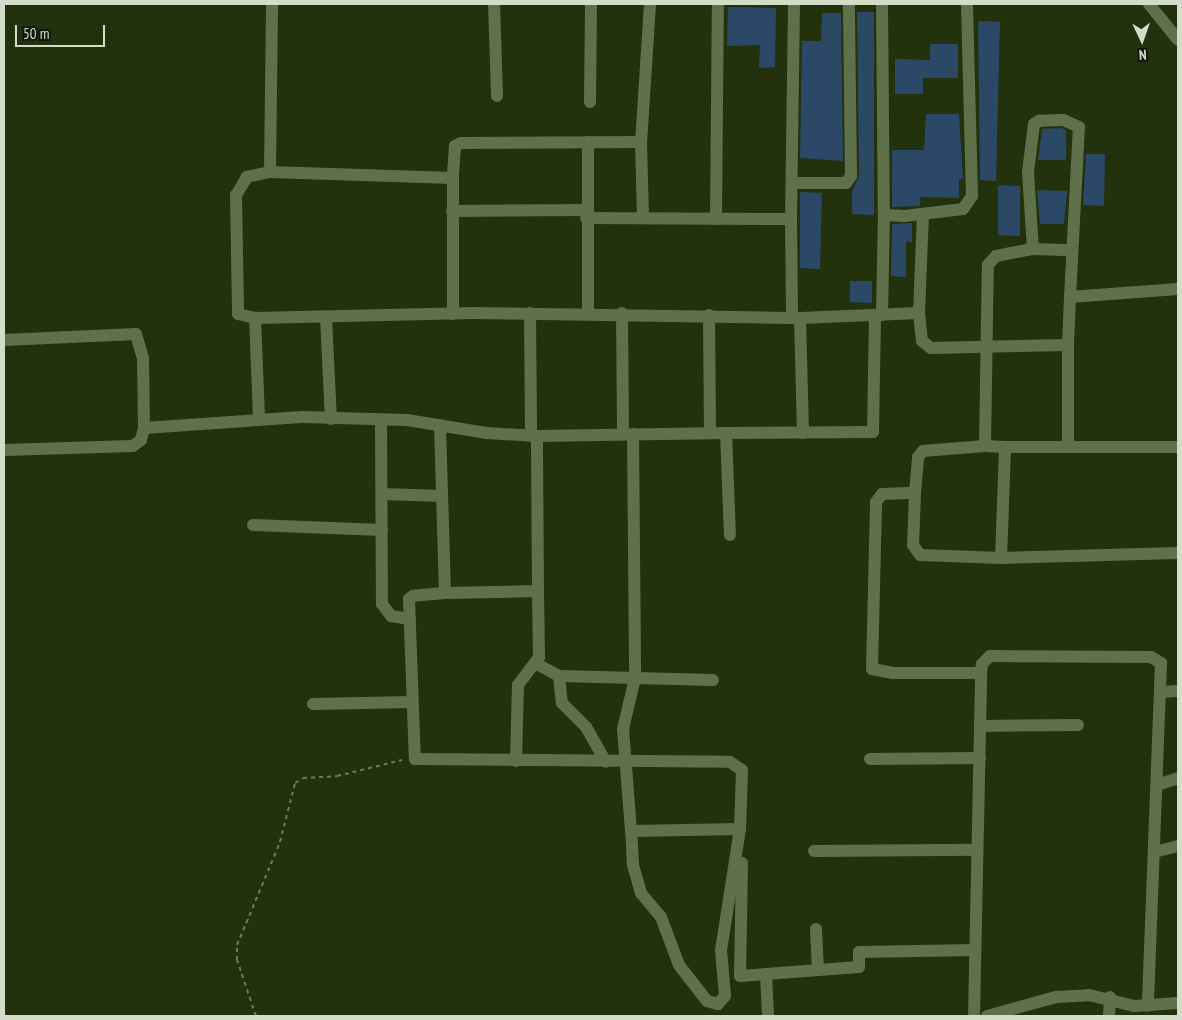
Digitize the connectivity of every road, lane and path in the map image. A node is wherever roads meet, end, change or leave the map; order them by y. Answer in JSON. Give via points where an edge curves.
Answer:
{"nodes":[{"id":1,"x":272,"y":4,"type":"edge"},
{"id":2,"x":494,"y":4,"type":"edge"},
{"id":3,"x":591,"y":4,"type":"edge"},
{"id":4,"x":650,"y":4,"type":"edge"},
{"id":5,"x":718,"y":4,"type":"edge"},
{"id":6,"x":794,"y":4,"type":"edge"},
{"id":7,"x":850,"y":4,"type":"edge"},
{"id":8,"x":882,"y":4,"type":"edge"},
{"id":9,"x":967,"y":4,"type":"edge"},
{"id":10,"x":1149,"y":4,"type":"edge"},
{"id":11,"x":1178,"y":40,"type":"edge"},
{"id":12,"x":497,"y":96,"type":"dead end"},
{"id":13,"x":590,"y":102,"type":"dead end"},
{"id":14,"x":588,"y":142,"type":"junction"},
{"id":15,"x":641,"y":142,"type":"junction"},
{"id":16,"x":270,"y":172,"type":"junction"},
{"id":17,"x":453,"y":178,"type":"junction"},
{"id":18,"x":794,"y":184,"type":"junction"},
{"id":19,"x":452,"y":211,"type":"junction"},
{"id":20,"x":586,"y":214,"type":"junction"},
{"id":21,"x":884,"y":214,"type":"junction"},
{"id":22,"x":923,"y":215,"type":"junction"},
{"id":23,"x":643,"y":218,"type":"junction"},
{"id":24,"x":716,"y":219,"type":"junction"},
{"id":25,"x":791,"y":219,"type":"junction"},
{"id":26,"x":1034,"y":249,"type":"junction"},
{"id":27,"x":1071,"y":250,"type":"junction"},
{"id":28,"x":1178,"y":289,"type":"edge"},
{"id":29,"x":1070,"y":298,"type":"junction"},
{"id":30,"x":530,"y":313,"type":"junction"},
{"id":31,"x":588,"y":313,"type":"junction"},
{"id":32,"x":622,"y":313,"type":"junction"},
{"id":33,"x":919,"y":313,"type":"junction"},
{"id":34,"x":453,"y":314,"type":"junction"},
{"id":35,"x":709,"y":315,"type":"junction"},
{"id":36,"x":879,"y":315,"type":"junction"},
{"id":37,"x":256,"y":318,"type":"junction"},
{"id":38,"x":326,"y":318,"type":"junction"},
{"id":39,"x":796,"y":318,"type":"junction"},
{"id":40,"x":4,"y":340,"type":"edge"},
{"id":41,"x":1068,"y":345,"type":"junction"},
{"id":42,"x":984,"y":346,"type":"junction"},
{"id":43,"x":259,"y":417,"type":"junction"},
{"id":44,"x":331,"y":418,"type":"junction"},
{"id":45,"x":380,"y":422,"type":"junction"},
{"id":46,"x":440,"y":425,"type":"junction"},
{"id":47,"x":144,"y":428,"type":"junction"},
{"id":48,"x":710,"y":433,"type":"junction"},
{"id":49,"x":726,"y":433,"type":"junction"},
{"id":50,"x":804,"y":433,"type":"junction"},
{"id":51,"x":628,"y":434,"type":"junction"},
{"id":52,"x":534,"y":436,"type":"junction"},
{"id":53,"x":985,"y":446,"type":"junction"},
{"id":54,"x":1004,"y":447,"type":"junction"},
{"id":55,"x":1178,"y":447,"type":"edge"},
{"id":56,"x":1068,"y":448,"type":"junction"},
{"id":57,"x":4,"y":450,"type":"edge"},
{"id":58,"x":915,"y":493,"type":"junction"},
{"id":59,"x":384,"y":494,"type":"junction"},
{"id":60,"x":442,"y":496,"type":"junction"},
{"id":61,"x":253,"y":525,"type":"dead end"},
{"id":62,"x":382,"y":530,"type":"junction"},
{"id":63,"x":730,"y":535,"type":"dead end"},
{"id":64,"x":1178,"y":553,"type":"edge"},
{"id":65,"x":1001,"y":558,"type":"junction"},
{"id":66,"x":538,"y":590,"type":"junction"},
{"id":67,"x":445,"y":594,"type":"junction"},
{"id":68,"x":410,"y":619,"type":"junction"},
{"id":69,"x":538,"y":664,"type":"junction"},
{"id":70,"x":981,"y":673,"type":"junction"},
{"id":71,"x":558,"y":676,"type":"junction"},
{"id":72,"x":635,"y":678,"type":"junction"},
{"id":73,"x":713,"y":680,"type":"dead end"},
{"id":74,"x":1178,"y":691,"type":"edge"},
{"id":75,"x":1160,"y":692,"type":"junction"},
{"id":76,"x":412,"y":702,"type":"junction"},
{"id":77,"x":313,"y":704,"type":"dead end"},
{"id":78,"x":1078,"y":725,"type":"dead end"},
{"id":79,"x":980,"y":726,"type":"junction"},
{"id":80,"x":980,"y":758,"type":"junction"},
{"id":81,"x":870,"y":759,"type":"dead end"},
{"id":82,"x":414,"y":760,"type":"junction"},
{"id":83,"x":516,"y":761,"type":"junction"},
{"id":84,"x":606,"y":762,"type":"junction"},
{"id":85,"x":626,"y":762,"type":"junction"},
{"id":86,"x":1178,"y":778,"type":"edge"},
{"id":87,"x":1156,"y":785,"type":"junction"},
{"id":88,"x":740,"y":829,"type":"junction"},
{"id":89,"x":631,"y":832,"type":"junction"},
{"id":90,"x":1178,"y":846,"type":"edge"},
{"id":91,"x":977,"y":850,"type":"junction"},
{"id":92,"x":814,"y":851,"type":"dead end"},
{"id":93,"x":737,"y":852,"type":"junction"},
{"id":94,"x":1154,"y":852,"type":"junction"},
{"id":95,"x":816,"y":929,"type":"dead end"},
{"id":96,"x":975,"y":950,"type":"junction"},
{"id":97,"x":818,"y":970,"type":"junction"},
{"id":98,"x":766,"y":974,"type":"junction"},
{"id":99,"x":1110,"y":997,"type":"junction"},
{"id":100,"x":1178,"y":1003,"type":"edge"},
{"id":101,"x":1148,"y":1006,"type":"junction"},
{"id":102,"x":710,"y":1011,"type":"edge"},
{"id":103,"x":256,"y":1016,"type":"edge"},
{"id":104,"x":768,"y":1016,"type":"edge"},
{"id":105,"x":974,"y":1016,"type":"edge"},
{"id":106,"x":987,"y":1016,"type":"edge"},
{"id":107,"x":1109,"y":1016,"type":"edge"}],
"edges":[{"from":1,"to":16,"type":"street"},
{"from":2,"to":12,"type":"street"},
{"from":3,"to":13,"type":"street"},
{"from":4,"to":15,"type":"street"},
{"from":5,"to":24,"type":"street"},
{"from":6,"to":18,"type":"street"},
{"from":7,"to":18,"type":"street","via":[[852,176],[846,182]]},
{"from":8,"to":21,"type":"street"},
{"from":9,"to":22,"type":"street","via":[[972,196],[963,209]]},
{"from":10,"to":11,"type":"street"},
{"from":14,"to":15,"type":"street"},
{"from":14,"to":17,"type":"street","via":[[461,143],[455,146]]},
{"from":14,"to":20,"type":"street"},
{"from":15,"to":23,"type":"street"},
{"from":16,"to":17,"type":"street"},
{"from":16,"to":37,"type":"street","via":[[247,177],[236,195],[237,309],[241,317]]},
{"from":17,"to":19,"type":"street"},
{"from":18,"to":25,"type":"street"},
{"from":19,"to":20,"type":"street"},
{"from":19,"to":34,"type":"street"},
{"from":20,"to":23,"type":"street"},
{"from":20,"to":31,"type":"street"},
{"from":21,"to":22,"type":"street"},
{"from":21,"to":36,"type":"street"},
{"from":22,"to":33,"type":"street"},
{"from":23,"to":24,"type":"street"},
{"from":24,"to":25,"type":"street"},
{"from":25,"to":39,"type":"street"},
{"from":26,"to":27,"type":"street"},
{"from":26,"to":27,"type":"street","via":[[1028,172],[1034,124],[1063,120],[1079,127]]},
{"from":26,"to":42,"type":"street","via":[[996,256],[988,265]]},
{"from":27,"to":29,"type":"street"},
{"from":28,"to":29,"type":"street"},
{"from":29,"to":41,"type":"street"},
{"from":30,"to":31,"type":"street"},
{"from":30,"to":34,"type":"street"},
{"from":30,"to":52,"type":"street"},
{"from":31,"to":32,"type":"street"},
{"from":32,"to":35,"type":"street"},
{"from":32,"to":51,"type":"street"},
{"from":33,"to":36,"type":"street"},
{"from":33,"to":42,"type":"street","via":[[926,347]]},
{"from":34,"to":38,"type":"street"},
{"from":35,"to":39,"type":"street"},
{"from":35,"to":48,"type":"street"},
{"from":36,"to":39,"type":"street"},
{"from":36,"to":50,"type":"street","via":[[874,432]]},
{"from":37,"to":38,"type":"street"},
{"from":37,"to":43,"type":"street"},
{"from":38,"to":44,"type":"street"},
{"from":39,"to":50,"type":"street"},
{"from":40,"to":47,"type":"street","via":[[136,334],[143,358]]},
{"from":41,"to":42,"type":"street"},
{"from":41,"to":56,"type":"street"},
{"from":42,"to":53,"type":"street"},
{"from":43,"to":44,"type":"street"},
{"from":43,"to":47,"type":"street","via":[[211,425]]},
{"from":44,"to":45,"type":"street"},
{"from":45,"to":46,"type":"street"},
{"from":45,"to":59,"type":"street"},
{"from":46,"to":52,"type":"street"},
{"from":46,"to":60,"type":"street"},
{"from":47,"to":57,"type":"street","via":[[141,440],[133,446]]},
{"from":48,"to":49,"type":"street"},
{"from":48,"to":51,"type":"street"},
{"from":49,"to":50,"type":"street"},
{"from":49,"to":63,"type":"street"},
{"from":51,"to":52,"type":"street"},
{"from":51,"to":72,"type":"street"},
{"from":52,"to":66,"type":"street"},
{"from":53,"to":54,"type":"street"},
{"from":53,"to":58,"type":"street","via":[[923,451],[918,457]]},
{"from":54,"to":56,"type":"street"},
{"from":54,"to":65,"type":"street"},
{"from":55,"to":56,"type":"street"},
{"from":58,"to":65,"type":"street","via":[[913,545],[920,555]]},
{"from":58,"to":70,"type":"street","via":[[882,494],[876,502],[870,663],[876,672],[884,673]]},
{"from":59,"to":60,"type":"street"},
{"from":59,"to":62,"type":"street"},
{"from":60,"to":67,"type":"street"},
{"from":61,"to":62,"type":"street"},
{"from":62,"to":68,"type":"street","via":[[382,604],[390,616]]},
{"from":64,"to":65,"type":"street"},
{"from":66,"to":67,"type":"street"},
{"from":66,"to":69,"type":"street"},
{"from":67,"to":68,"type":"street","via":[[413,596]]},
{"from":68,"to":76,"type":"street"},
{"from":69,"to":71,"type":"street"},
{"from":69,"to":83,"type":"street","via":[[518,685]]},
{"from":70,"to":75,"type":"street","via":[[982,664],[990,656],[1151,657],[1162,664]]},
{"from":70,"to":79,"type":"street"},
{"from":71,"to":72,"type":"street"},
{"from":71,"to":84,"type":"street","via":[[562,703],[586,727]]},
{"from":72,"to":73,"type":"street"},
{"from":72,"to":85,"type":"street","via":[[624,716]]},
{"from":74,"to":75,"type":"street"},
{"from":75,"to":87,"type":"street"},
{"from":76,"to":77,"type":"street"},
{"from":76,"to":82,"type":"street"},
{"from":78,"to":79,"type":"street"},
{"from":79,"to":80,"type":"street"},
{"from":80,"to":81,"type":"street"},
{"from":80,"to":91,"type":"street"},
{"from":82,"to":83,"type":"street"},
{"from":82,"to":103,"type":"path","via":[[388,761],[350,773],[302,778],[295,783],[280,842],[237,946],[237,960]]},
{"from":83,"to":84,"type":"street"},
{"from":84,"to":85,"type":"street"},
{"from":85,"to":88,"type":"street","via":[[730,762],[737,766],[743,783]]},
{"from":85,"to":89,"type":"street"},
{"from":86,"to":87,"type":"street"},
{"from":87,"to":94,"type":"street"},
{"from":88,"to":89,"type":"street"},
{"from":88,"to":93,"type":"street"},
{"from":89,"to":102,"type":"street","via":[[633,865],[641,894],[661,917],[679,965]]},
{"from":90,"to":94,"type":"street"},
{"from":91,"to":92,"type":"street"},
{"from":91,"to":96,"type":"street"},
{"from":93,"to":98,"type":"street","via":[[742,863],[740,976]]},
{"from":93,"to":102,"type":"street","via":[[721,950],[725,996]]},
{"from":94,"to":101,"type":"street"},
{"from":95,"to":97,"type":"street"},
{"from":96,"to":97,"type":"street","via":[[859,952],[859,967]]},
{"from":96,"to":105,"type":"street"},
{"from":97,"to":98,"type":"street"},
{"from":98,"to":104,"type":"street"},
{"from":99,"to":101,"type":"street"},
{"from":99,"to":106,"type":"street","via":[[1056,997]]},
{"from":99,"to":107,"type":"street"},
{"from":100,"to":101,"type":"street"}]}
